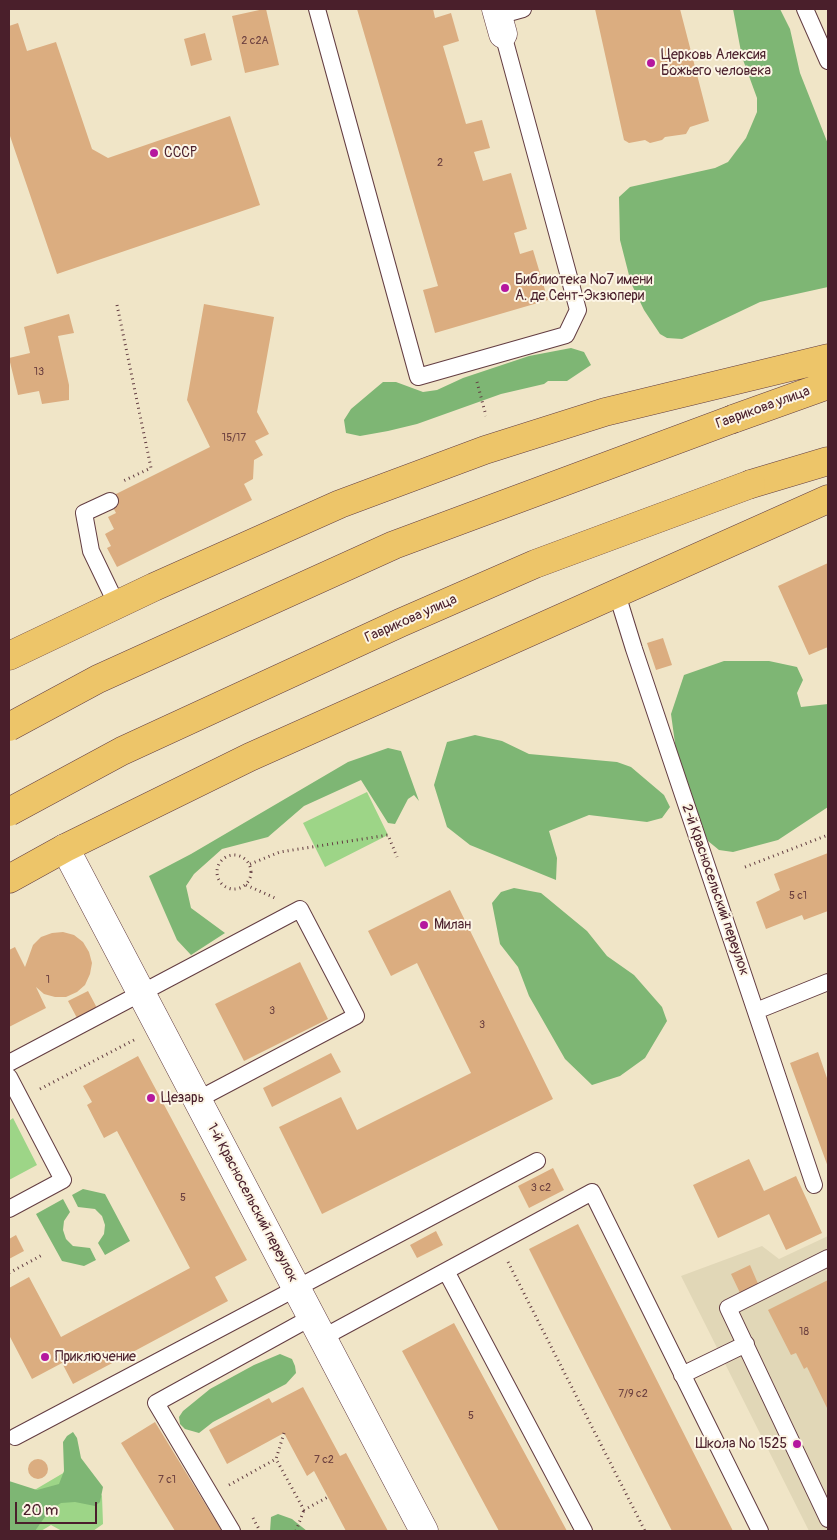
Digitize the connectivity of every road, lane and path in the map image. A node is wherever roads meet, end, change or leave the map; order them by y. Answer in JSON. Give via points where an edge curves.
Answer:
{"nodes":[{"id":1,"x":318,"y":9,"type":"edge"},
{"id":2,"x":805,"y":9,"type":"edge"},
{"id":3,"x":505,"y":17,"type":"edge"},
{"id":4,"x":828,"y":61,"type":"edge"},
{"id":5,"x":117,"y":305,"type":"dead end"},
{"id":6,"x":828,"y":358,"type":"edge"},
{"id":7,"x":828,"y":385,"type":"edge"},
{"id":8,"x":478,"y":386,"type":"dead end"},
{"id":9,"x":486,"y":416,"type":"dead end"},
{"id":10,"x":828,"y":462,"type":"edge"},
{"id":11,"x":126,"y":480,"type":"dead end"},
{"id":12,"x":828,"y":499,"type":"edge"},
{"id":13,"x":110,"y":501,"type":"dead end"},
{"id":14,"x":618,"y":594,"type":"junction"},
{"id":15,"x":117,"y":605,"type":"junction"},
{"id":16,"x":9,"y":656,"type":"edge"},
{"id":17,"x":9,"y":727,"type":"edge"},
{"id":18,"x":9,"y":812,"type":"edge"},
{"id":19,"x":828,"y":835,"type":"edge"},
{"id":20,"x":64,"y":848,"type":"junction"},
{"id":21,"x":397,"y":858,"type":"dead end"},
{"id":22,"x":250,"y":864,"type":"junction"},
{"id":23,"x":745,"y":867,"type":"dead end"},
{"id":24,"x":9,"y":879,"type":"edge"},
{"id":25,"x":828,"y":982,"type":"edge"},
{"id":26,"x":141,"y":993,"type":"junction"},
{"id":27,"x":756,"y":1011,"type":"junction"},
{"id":28,"x":159,"y":1027,"type":"junction"},
{"id":29,"x":9,"y":1063,"type":"edge"},
{"id":30,"x":9,"y":1077,"type":"edge"},
{"id":31,"x":20,"y":1100,"type":"junction"},
{"id":32,"x":197,"y":1100,"type":"junction"},
{"id":33,"x":537,"y":1161,"type":"dead end"},
{"id":34,"x":814,"y":1184,"type":"dead end"},
{"id":35,"x":9,"y":1209,"type":"edge"},
{"id":36,"x":498,"y":1243,"type":"junction"},
{"id":37,"x":44,"y":1254,"type":"dead end"},
{"id":38,"x":828,"y":1258,"type":"edge"},
{"id":39,"x":9,"y":1272,"type":"edge"},
{"id":40,"x":446,"y":1272,"type":"junction"},
{"id":41,"x":297,"y":1288,"type":"junction"},
{"id":42,"x":317,"y":1327,"type":"junction"},
{"id":43,"x":746,"y":1344,"type":"junction"},
{"id":44,"x":682,"y":1375,"type":"junction"},
{"id":45,"x":284,"y":1433,"type":"dead end"},
{"id":46,"x":15,"y":1437,"type":"dead end"},
{"id":47,"x":276,"y":1459,"type":"junction"},
{"id":48,"x":211,"y":1495,"type":"junction"},
{"id":49,"x":328,"y":1497,"type":"dead end"},
{"id":50,"x":304,"y":1510,"type":"junction"},
{"id":51,"x":253,"y":1518,"type":"dead end"},
{"id":52,"x":828,"y":1519,"type":"edge"},
{"id":53,"x":232,"y":1531,"type":"edge"},
{"id":54,"x":260,"y":1531,"type":"edge"},
{"id":55,"x":296,"y":1531,"type":"edge"},
{"id":56,"x":424,"y":1531,"type":"edge"},
{"id":57,"x":584,"y":1531,"type":"edge"},
{"id":58,"x":645,"y":1531,"type":"edge"},
{"id":59,"x":760,"y":1531,"type":"edge"}],
"edges":[{"from":1,"to":3,"type":"lane","via":[[418,377],[566,335],[578,310]]},
{"from":2,"to":4,"type":"lane"},
{"from":5,"to":11,"type":"path","via":[[151,468]]},
{"from":6,"to":15,"type":"main road","via":[[605,412],[485,450],[340,504]]},
{"from":7,"to":17,"type":"main road","name":"Гаврикова улица","bridge":true,"via":[[394,545],[98,678]]},
{"from":8,"to":9,"type":"path"},
{"from":10,"to":18,"type":"main road","name":"Гаврикова улица","bridge":true,"via":[[751,484],[535,564],[122,751]]},
{"from":12,"to":14,"type":"main road"},
{"from":13,"to":15,"type":"lane","via":[[84,513],[92,551]]},
{"from":14,"to":20,"type":"main road","via":[[250,757]]},
{"from":14,"to":27,"type":"lane","name":"2-й Красносельский переулок"},
{"from":15,"to":16,"type":"main road"},
{"from":19,"to":23,"type":"path"},
{"from":20,"to":24,"type":"main road"},
{"from":20,"to":26,"type":"street","name":"1-й Красносельский переулок"},
{"from":21,"to":22,"type":"path","via":[[388,835],[280,852]]},
{"from":22,"to":22,"type":"path","via":[[238,855],[230,856],[219,865],[219,880],[224,886],[239,889],[250,879]]},
{"from":25,"to":27,"type":"lane"},
{"from":26,"to":28,"type":"street","name":"1-й Красносельский переулок"},
{"from":26,"to":29,"type":"lane"},
{"from":26,"to":32,"type":"lane","via":[[300,909],[356,1016]]},
{"from":27,"to":34,"type":"lane","name":"2-й Красносельский переулок"},
{"from":28,"to":31,"type":"path"},
{"from":28,"to":32,"type":"street","name":"1-й Красносельский переулок"},
{"from":30,"to":31,"type":"lane"},
{"from":31,"to":35,"type":"lane","via":[[63,1180]]},
{"from":32,"to":41,"type":"street","name":"1-й Красносельский переулок"},
{"from":33,"to":41,"type":"lane"},
{"from":36,"to":40,"type":"lane"},
{"from":36,"to":44,"type":"lane","via":[[592,1192]]},
{"from":36,"to":58,"type":"path"},
{"from":37,"to":39,"type":"path"},
{"from":38,"to":43,"type":"lane","via":[[728,1308]]},
{"from":40,"to":42,"type":"lane"},
{"from":40,"to":57,"type":"lane"},
{"from":41,"to":42,"type":"street","name":"1-й Красносельский переулок"},
{"from":41,"to":46,"type":"lane"},
{"from":42,"to":48,"type":"lane","via":[[156,1403]]},
{"from":42,"to":56,"type":"street","name":"1-й Красносельский переулок"},
{"from":43,"to":44,"type":"lane"},
{"from":43,"to":52,"type":"lane"},
{"from":44,"to":59,"type":"lane"},
{"from":45,"to":47,"type":"path"},
{"from":47,"to":48,"type":"path"},
{"from":47,"to":50,"type":"path"},
{"from":48,"to":53,"type":"lane"},
{"from":49,"to":50,"type":"path"},
{"from":50,"to":55,"type":"path"},
{"from":51,"to":54,"type":"path"}]}
